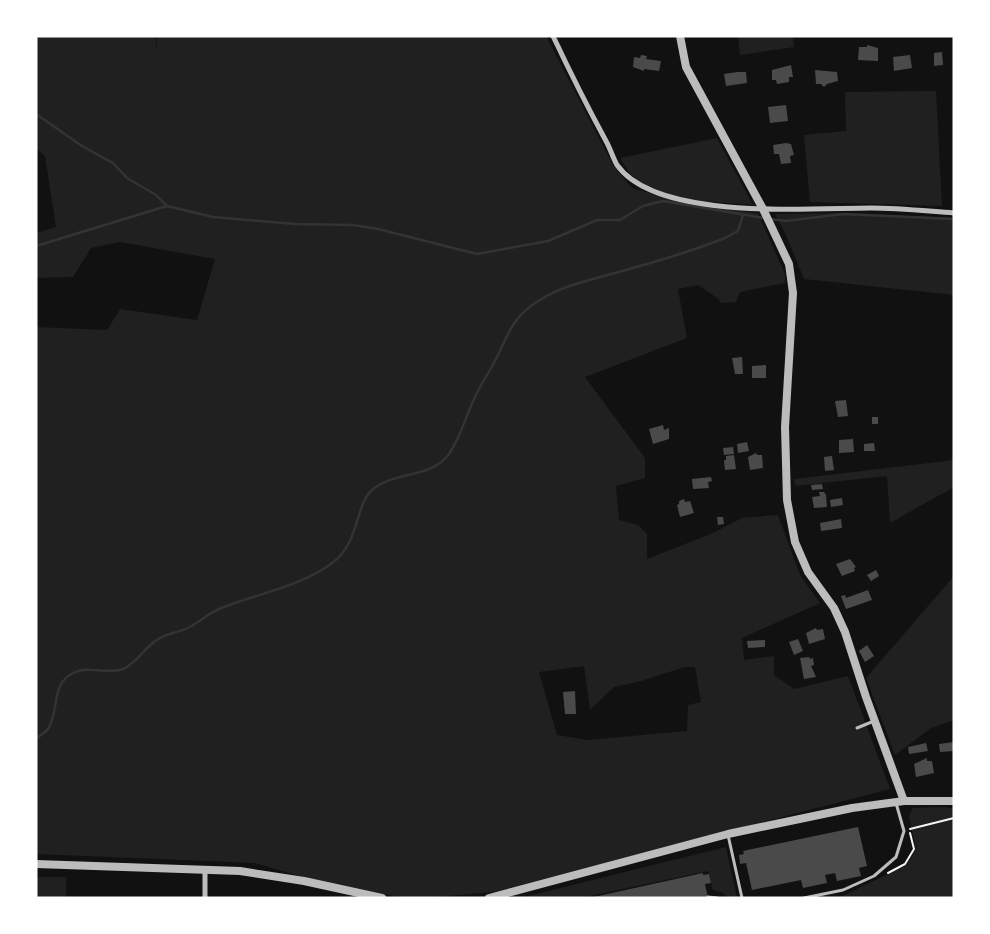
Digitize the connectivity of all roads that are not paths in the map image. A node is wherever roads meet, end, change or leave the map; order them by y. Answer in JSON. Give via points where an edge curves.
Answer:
{"nodes":[{"id":1,"x":553,"y":36,"type":"edge"},
{"id":2,"x":680,"y":36,"type":"edge"},
{"id":3,"x":764,"y":211,"type":"junction"},
{"id":4,"x":954,"y":213,"type":"edge"},
{"id":5,"x":874,"y":721,"type":"junction"},
{"id":6,"x":857,"y":728,"type":"dead end"},
{"id":7,"x":904,"y":801,"type":"junction"},
{"id":8,"x":954,"y":801,"type":"edge"},
{"id":9,"x":895,"y":802,"type":"junction"},
{"id":10,"x":728,"y":834,"type":"junction"},
{"id":11,"x":36,"y":864,"type":"edge"},
{"id":12,"x":205,"y":870,"type":"junction"},
{"id":13,"x":502,"y":897,"type":"edge"},
{"id":14,"x":708,"y":897,"type":"edge"},
{"id":15,"x":205,"y":898,"type":"edge"},
{"id":16,"x":382,"y":898,"type":"edge"},
{"id":17,"x":489,"y":898,"type":"edge"},
{"id":18,"x":717,"y":898,"type":"edge"},
{"id":19,"x":742,"y":898,"type":"edge"},
{"id":20,"x":804,"y":898,"type":"edge"}],
"edges":[{"from":1,"to":3,"type":"street","via":[[618,165],[640,186],[689,202]]},
{"from":2,"to":3,"type":"street","via":[[686,67]]},
{"from":3,"to":4,"type":"street","via":[[874,208]]},
{"from":3,"to":5,"type":"street","via":[[789,264],[793,293],[785,427],[788,510],[808,572],[834,608],[845,632]]},
{"from":5,"to":6,"type":"lane"},
{"from":5,"to":7,"type":"street"},
{"from":7,"to":8,"type":"street"},
{"from":7,"to":9,"type":"street"},
{"from":9,"to":10,"type":"street"},
{"from":9,"to":20,"type":"lane","via":[[904,831],[896,857],[874,876],[843,890]]},
{"from":10,"to":13,"type":"street"},
{"from":10,"to":19,"type":"lane"},
{"from":11,"to":12,"type":"street"},
{"from":12,"to":15,"type":"street"},
{"from":12,"to":16,"type":"street","via":[[260,873]]},
{"from":13,"to":17,"type":"street"},
{"from":14,"to":18,"type":"lane"}]}
